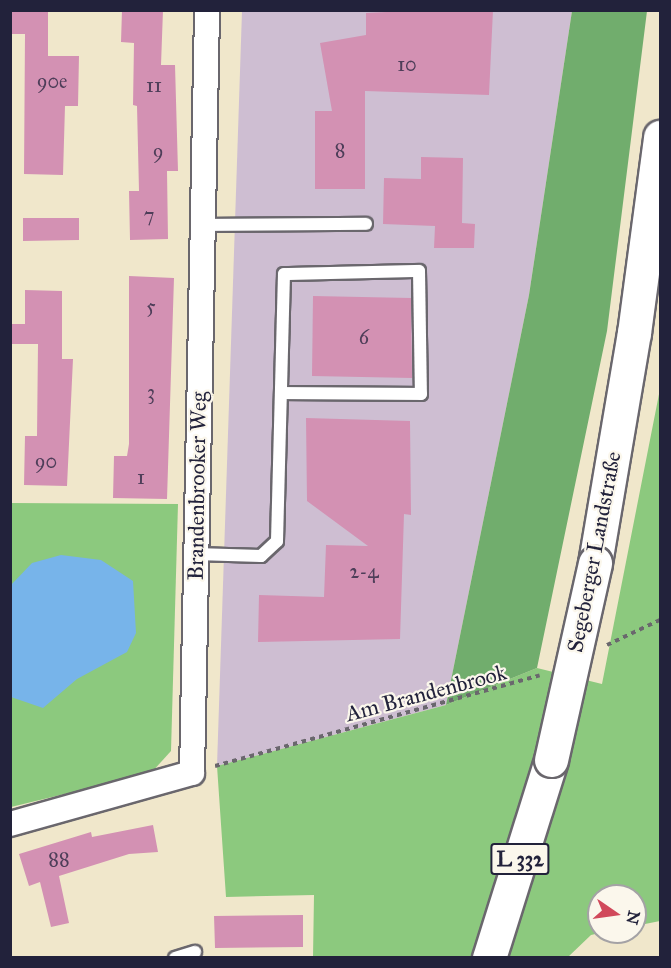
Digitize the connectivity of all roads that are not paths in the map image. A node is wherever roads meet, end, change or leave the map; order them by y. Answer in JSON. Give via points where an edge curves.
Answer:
{"nodes":[{"id":1,"x":207,"y":10,"type":"edge"},
{"id":2,"x":660,"y":137,"type":"edge"},
{"id":3,"x":366,"y":224,"type":"dead end"},
{"id":4,"x":203,"y":225,"type":"junction"},
{"id":5,"x":282,"y":393,"type":"junction"},
{"id":6,"x":196,"y":554,"type":"junction"},
{"id":7,"x":10,"y":824,"type":"edge"},
{"id":8,"x":195,"y":952,"type":"dead end"},
{"id":9,"x":175,"y":957,"type":"edge"},
{"id":10,"x":489,"y":957,"type":"edge"}],
"edges":[{"from":1,"to":4,"type":"street","name":"Brandenbrooker Weg"},
{"from":2,"to":10,"type":"main road","name":"Segeberger Landstraße","number":"L 332","bridge":true,"via":[[634,333],[595,563],[551,760]]},
{"from":3,"to":4,"type":"lane"},
{"from":4,"to":6,"type":"street","name":"Brandenbrooker Weg"},
{"from":5,"to":5,"type":"lane","via":[[284,274],[418,271],[421,394]]},
{"from":5,"to":6,"type":"lane","via":[[277,541],[261,556]]},
{"from":6,"to":7,"type":"street","name":"Brandenbrooker Weg","via":[[192,773]]},
{"from":8,"to":9,"type":"lane"}]}
